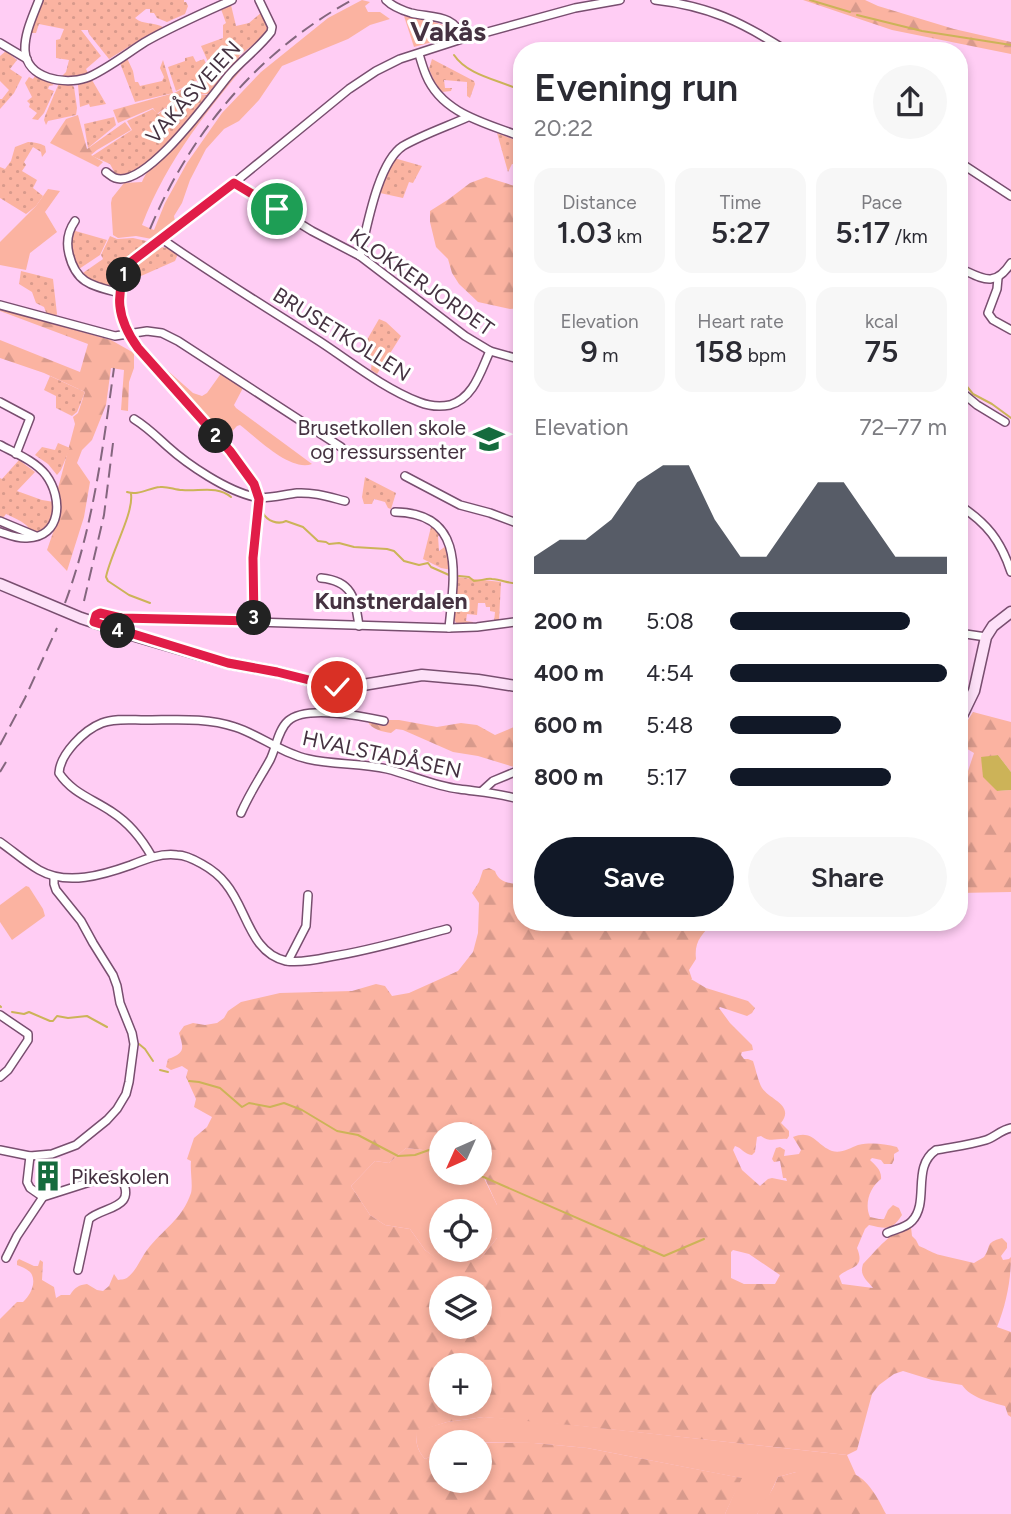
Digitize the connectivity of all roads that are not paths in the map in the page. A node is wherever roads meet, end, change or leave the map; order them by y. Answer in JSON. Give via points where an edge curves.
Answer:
{"nodes":[{"id":1,"x":39,"y":0,"type":"edge"},
{"id":2,"x":232,"y":0,"type":"edge"},
{"id":3,"x":259,"y":0,"type":"edge"},
{"id":4,"x":386,"y":0,"type":"edge"},
{"id":5,"x":620,"y":0,"type":"edge"},
{"id":6,"x":655,"y":0,"type":"edge"},
{"id":7,"x":462,"y":39,"type":"junction"},
{"id":8,"x":772,"y":42,"type":"edge"},
{"id":9,"x":0,"y":43,"type":"edge"},
{"id":10,"x":419,"y":54,"type":"junction"},
{"id":11,"x":27,"y":59,"type":"junction"},
{"id":12,"x":468,"y":117,"type":"junction"},
{"id":13,"x":513,"y":134,"type":"edge"},
{"id":14,"x":968,"y":168,"type":"edge"},
{"id":15,"x":106,"y":172,"type":"dead end"},
{"id":16,"x":234,"y":183,"type":"junction"},
{"id":17,"x":1011,"y":196,"type":"edge"},
{"id":18,"x":75,"y":221,"type":"dead end"},
{"id":19,"x":162,"y":239,"type":"junction"},
{"id":20,"x":360,"y":256,"type":"junction"},
{"id":21,"x":1011,"y":263,"type":"edge"},
{"id":22,"x":968,"y":272,"type":"edge"},
{"id":23,"x":998,"y":278,"type":"junction"},
{"id":24,"x":120,"y":293,"type":"junction"},
{"id":25,"x":0,"y":305,"type":"edge"},
{"id":26,"x":1011,"y":330,"type":"edge"},
{"id":27,"x":128,"y":334,"type":"junction"},
{"id":28,"x":490,"y":351,"type":"junction"},
{"id":29,"x":513,"y":357,"type":"edge"},
{"id":30,"x":968,"y":398,"type":"edge"},
{"id":31,"x":0,"y":401,"type":"edge"},
{"id":32,"x":134,"y":419,"type":"dead end"},
{"id":33,"x":1005,"y":422,"type":"dead end"},
{"id":34,"x":0,"y":445,"type":"edge"},
{"id":35,"x":341,"y":447,"type":"dead end"},
{"id":36,"x":16,"y":454,"type":"junction"},
{"id":37,"x":405,"y":476,"type":"dead end"},
{"id":38,"x":259,"y":499,"type":"junction"},
{"id":39,"x":345,"y":501,"type":"dead end"},
{"id":40,"x":968,"y":510,"type":"edge"},
{"id":41,"x":394,"y":512,"type":"dead end"},
{"id":42,"x":0,"y":521,"type":"edge"},
{"id":43,"x":513,"y":522,"type":"edge"},
{"id":44,"x":0,"y":532,"type":"edge"},
{"id":45,"x":37,"y":537,"type":"junction"},
{"id":46,"x":1011,"y":546,"type":"edge"},
{"id":47,"x":1004,"y":552,"type":"junction"},
{"id":48,"x":1011,"y":572,"type":"edge"},
{"id":49,"x":321,"y":578,"type":"dead end"},
{"id":50,"x":0,"y":582,"type":"edge"},
{"id":51,"x":374,"y":600,"type":"dead end"},
{"id":52,"x":355,"y":601,"type":"junction"},
{"id":53,"x":1011,"y":612,"type":"edge"},
{"id":54,"x":254,"y":621,"type":"junction"},
{"id":55,"x":94,"y":622,"type":"junction"},
{"id":56,"x":513,"y":622,"type":"edge"},
{"id":57,"x":359,"y":626,"type":"junction"},
{"id":58,"x":449,"y":628,"type":"junction"},
{"id":59,"x":968,"y":635,"type":"edge"},
{"id":60,"x":986,"y":637,"type":"junction"},
{"id":61,"x":513,"y":686,"type":"edge"},
{"id":62,"x":968,"y":703,"type":"edge"},
{"id":63,"x":384,"y":721,"type":"dead end"},
{"id":64,"x":276,"y":747,"type":"junction"},
{"id":65,"x":513,"y":772,"type":"edge"},
{"id":66,"x":482,"y":791,"type":"junction"},
{"id":67,"x":513,"y":797,"type":"edge"},
{"id":68,"x":241,"y":813,"type":"dead end"},
{"id":69,"x":0,"y":842,"type":"edge"},
{"id":70,"x":152,"y":857,"type":"junction"},
{"id":71,"x":54,"y":877,"type":"junction"},
{"id":72,"x":309,"y":895,"type":"dead end"},
{"id":73,"x":447,"y":929,"type":"dead end"},
{"id":74,"x":288,"y":961,"type":"junction"},
{"id":75,"x":0,"y":1015,"type":"edge"},
{"id":76,"x":0,"y":1077,"type":"edge"},
{"id":77,"x":1011,"y":1128,"type":"edge"},
{"id":78,"x":0,"y":1150,"type":"edge"},
{"id":79,"x":30,"y":1156,"type":"junction"},
{"id":80,"x":43,"y":1197,"type":"junction"},
{"id":81,"x":887,"y":1233,"type":"dead end"},
{"id":82,"x":6,"y":1258,"type":"dead end"},
{"id":83,"x":78,"y":1270,"type":"dead end"}],
"edges":[{"from":1,"to":11,"type":"street","via":[[28,31]]},
{"from":2,"to":11,"type":"street","name":"VAKÅSVEIEN","via":[[85,78],[49,78]]},
{"from":3,"to":15,"type":"street","name":"VAKÅSVEIEN","via":[[271,32],[183,133],[141,173],[119,179]]},
{"from":4,"to":7,"type":"street","via":[[408,12],[447,19]]},
{"from":5,"to":7,"type":"street"},
{"from":6,"to":8,"type":"street","via":[[716,13]]},
{"from":7,"to":10,"type":"street"},
{"from":9,"to":11,"type":"street","name":"VAKÅSVEIEN"},
{"from":10,"to":12,"type":"street","via":[[433,88]]},
{"from":10,"to":16,"type":"street","via":[[400,59],[349,89]]},
{"from":12,"to":13,"type":"street"},
{"from":12,"to":20,"type":"street","via":[[402,147],[390,158]]},
{"from":14,"to":17,"type":"street"},
{"from":16,"to":19,"type":"street"},
{"from":16,"to":20,"type":"street","name":"KLOKKERJORDET"},
{"from":18,"to":24,"type":"street","via":[[67,247],[76,274]]},
{"from":19,"to":24,"type":"street","via":[[131,262]]},
{"from":19,"to":28,"type":"street","name":"BRUSETKOLLEN","via":[[419,402],[440,406],[460,400],[472,389]]},
{"from":20,"to":28,"type":"street","name":"KLOKKERJORDET"},
{"from":21,"to":23,"type":"street"},
{"from":22,"to":23,"type":"street"},
{"from":23,"to":26,"type":"street","via":[[988,313]]},
{"from":24,"to":27,"type":"street"},
{"from":25,"to":27,"type":"street","via":[[92,331]]},
{"from":27,"to":35,"type":"street","via":[[162,333],[178,341]]},
{"from":27,"to":38,"type":"street","via":[[238,460]]},
{"from":28,"to":29,"type":"street","name":"KLOKKERJORDET"},
{"from":30,"to":33,"type":"street"},
{"from":31,"to":36,"type":"street","via":[[30,418]]},
{"from":32,"to":38,"type":"street","via":[[205,474]]},
{"from":34,"to":36,"type":"street"},
{"from":36,"to":45,"type":"street","via":[[41,469],[54,489],[56,517]]},
{"from":37,"to":43,"type":"street","via":[[460,505]]},
{"from":38,"to":39,"type":"street","via":[[310,493]]},
{"from":38,"to":54,"type":"street","via":[[253,558]]},
{"from":40,"to":47,"type":"street"},
{"from":41,"to":58,"type":"street","via":[[426,518],[446,536],[454,571]]},
{"from":42,"to":45,"type":"street"},
{"from":44,"to":45,"type":"street","via":[[24,539]]},
{"from":46,"to":47,"type":"street"},
{"from":47,"to":48,"type":"street"},
{"from":49,"to":52,"type":"street","via":[[343,584]]},
{"from":50,"to":55,"type":"main road"},
{"from":51,"to":52,"type":"street"},
{"from":52,"to":57,"type":"street"},
{"from":53,"to":60,"type":"main road"},
{"from":54,"to":55,"type":"street","via":[[121,618],[100,613]]},
{"from":54,"to":57,"type":"street"},
{"from":55,"to":61,"type":"main road","via":[[228,663],[337,687],[422,675]]},
{"from":56,"to":58,"type":"street"},
{"from":57,"to":58,"type":"street"},
{"from":59,"to":60,"type":"street"},
{"from":60,"to":62,"type":"main road"},
{"from":63,"to":64,"type":"street","name":"HVALSTADÅSEN","via":[[355,714],[302,714],[288,721]]},
{"from":64,"to":66,"type":"street","name":"HVALSTADÅSEN","via":[[308,759],[386,769],[446,787]]},
{"from":64,"to":68,"type":"street","name":"HVALSTADÅSEN"},
{"from":64,"to":70,"type":"street","name":"HVALSTADÅSEN","via":[[237,727],[204,721],[115,720],[93,728],[79,740],[62,759],[59,773],[65,783],[125,822]]},
{"from":65,"to":66,"type":"street","name":"HVALSTADÅSEN","via":[[493,780]]},
{"from":66,"to":67,"type":"street","name":"HVALSTADÅSEN"},
{"from":69,"to":71,"type":"street"},
{"from":70,"to":71,"type":"street","via":[[89,877]]},
{"from":70,"to":74,"type":"street","via":[[178,855],[207,867],[228,886],[263,948]]},
{"from":71,"to":79,"type":"street","via":[[56,890],[81,920],[113,975],[134,1044],[126,1094],[111,1116],[76,1145]]},
{"from":72,"to":74,"type":"street","via":[[306,926]]},
{"from":73,"to":74,"type":"street","via":[[359,952]]},
{"from":75,"to":76,"type":"street","via":[[28,1034],[29,1040]]},
{"from":77,"to":81,"type":"street","via":[[986,1140],[929,1154],[914,1219]]},
{"from":78,"to":79,"type":"street"},
{"from":79,"to":80,"type":"street","via":[[27,1182]]},
{"from":80,"to":82,"type":"street"},
{"from":80,"to":83,"type":"street","via":[[112,1175],[123,1182],[121,1204],[93,1215],[88,1222]]}]}
